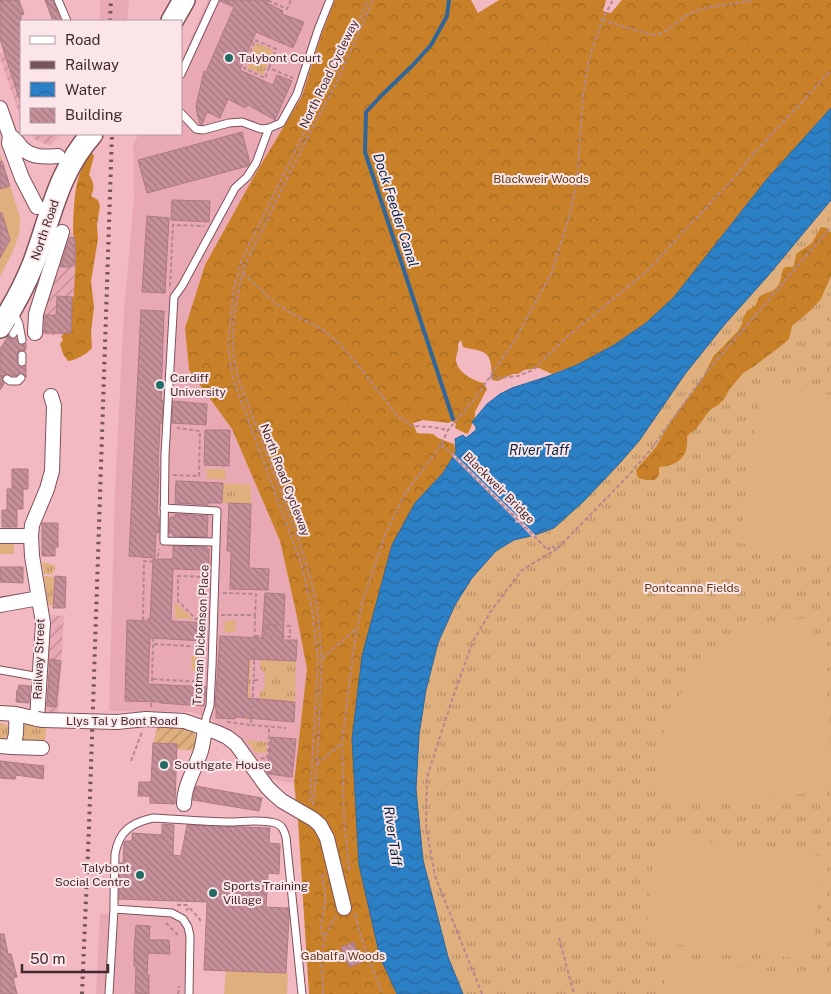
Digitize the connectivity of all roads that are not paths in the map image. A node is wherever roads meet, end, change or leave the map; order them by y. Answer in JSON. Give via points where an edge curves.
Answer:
{"nodes":[{"id":1,"x":58,"y":0,"type":"edge"},
{"id":2,"x":184,"y":0,"type":"edge"},
{"id":3,"x":215,"y":0,"type":"edge"},
{"id":4,"x":330,"y":0,"type":"edge"},
{"id":5,"x":67,"y":20,"type":"edge"},
{"id":6,"x":173,"y":20,"type":"edge"},
{"id":7,"x":182,"y":72,"type":"edge"},
{"id":8,"x":0,"y":108,"type":"edge"},
{"id":9,"x":182,"y":114,"type":"edge"},
{"id":10,"x":269,"y":128,"type":"junction"},
{"id":11,"x":10,"y":136,"type":"junction"},
{"id":12,"x":83,"y":137,"type":"edge"},
{"id":13,"x":58,"y":156,"type":"junction"},
{"id":14,"x":37,"y":207,"type":"junction"},
{"id":15,"x":62,"y":232,"type":"dead end"},
{"id":16,"x":41,"y":268,"type":"junction"},
{"id":17,"x":13,"y":325,"type":"edge"},
{"id":18,"x":35,"y":333,"type":"dead end"},
{"id":19,"x":21,"y":378,"type":"dead end"},
{"id":20,"x":7,"y":379,"type":"dead end"},
{"id":21,"x":51,"y":396,"type":"dead end"},
{"id":22,"x":164,"y":508,"type":"junction"},
{"id":23,"x":0,"y":536,"type":"edge"},
{"id":24,"x":24,"y":536,"type":"dead end"},
{"id":25,"x":216,"y":542,"type":"junction"},
{"id":26,"x":39,"y":598,"type":"junction"},
{"id":27,"x":0,"y":605,"type":"edge"},
{"id":28,"x":0,"y":670,"type":"edge"},
{"id":29,"x":40,"y":676,"type":"junction"},
{"id":30,"x":0,"y":712,"type":"edge"},
{"id":31,"x":16,"y":714,"type":"junction"},
{"id":32,"x":37,"y":719,"type":"junction"},
{"id":33,"x":204,"y":728,"type":"junction"},
{"id":34,"x":5,"y":747,"type":"edge"},
{"id":35,"x":42,"y":748,"type":"dead end"},
{"id":36,"x":184,"y":804,"type":"joint"},
{"id":37,"x":183,"y":820,"type":"junction"},
{"id":38,"x":114,"y":910,"type":"junction"},
{"id":39,"x":349,"y":910,"type":"road end"},
{"id":40,"x":109,"y":994,"type":"edge"},
{"id":41,"x":188,"y":994,"type":"edge"},
{"id":42,"x":302,"y":994,"type":"edge"}],
"edges":[{"from":1,"to":5,"type":"lane"},
{"from":2,"to":6,"type":"main road"},
{"from":3,"to":7,"type":"lane"},
{"from":4,"to":10,"type":"lane","via":[[297,94],[280,123]]},
{"from":8,"to":11,"type":"street"},
{"from":9,"to":10,"type":"lane","via":[[196,129],[242,122],[261,129]]},
{"from":10,"to":22,"type":"lane","via":[[256,163],[235,188],[174,297]]},
{"from":11,"to":13,"type":"street","via":[[31,154]]},
{"from":11,"to":14,"type":"street","via":[[9,143],[22,178]]},
{"from":12,"to":13,"type":"main road","name":"North Road"},
{"from":12,"to":16,"type":"main road","name":"North Road","via":[[59,186]]},
{"from":13,"to":14,"type":"main road","name":"North Road"},
{"from":14,"to":17,"type":"main road","name":"North Road","via":[[14,272]]},
{"from":15,"to":16,"type":"street"},
{"from":16,"to":17,"type":"main road","name":"North Road"},
{"from":16,"to":18,"type":"street"},
{"from":19,"to":20,"type":"lane","via":[[18,381]]},
{"from":21,"to":26,"type":"street","name":"Railway Street","via":[[54,406],[52,471],[31,536]]},
{"from":22,"to":25,"type":"lane","via":[[164,540]]},
{"from":22,"to":25,"type":"lane","name":"Trotman Dickenson Place","via":[[217,511]]},
{"from":23,"to":24,"type":"street"},
{"from":25,"to":33,"type":"lane","name":"Trotman Dickenson Place","via":[[210,706]]},
{"from":26,"to":27,"type":"street"},
{"from":26,"to":29,"type":"street","name":"Railway Street","via":[[43,623]]},
{"from":28,"to":29,"type":"lane"},
{"from":29,"to":32,"type":"street","name":"Railway Street"},
{"from":30,"to":31,"type":"street","name":"Llys Tal y Bont Road"},
{"from":31,"to":32,"type":"street","name":"Llys Tal y Bont Road"},
{"from":31,"to":34,"type":"street","via":[[15,740]]},
{"from":32,"to":33,"type":"street","name":"Llys Tal y Bont Road","bridge":true,"via":[[184,721]]},
{"from":33,"to":36,"type":"street","via":[[204,740]]},
{"from":33,"to":39,"type":"street","name":"Llys Tal y Bont Road","via":[[236,744],[267,787],[282,801],[320,825],[328,838]]},
{"from":34,"to":35,"type":"street"},
{"from":36,"to":37,"type":"lane"},
{"from":37,"to":38,"type":"lane","via":[[144,820],[129,827],[121,836],[115,854]]},
{"from":37,"to":42,"type":"lane","via":[[276,823],[285,831]]},
{"from":38,"to":40,"type":"lane"},
{"from":38,"to":41,"type":"lane","via":[[172,912],[183,919],[190,936]]}]}
